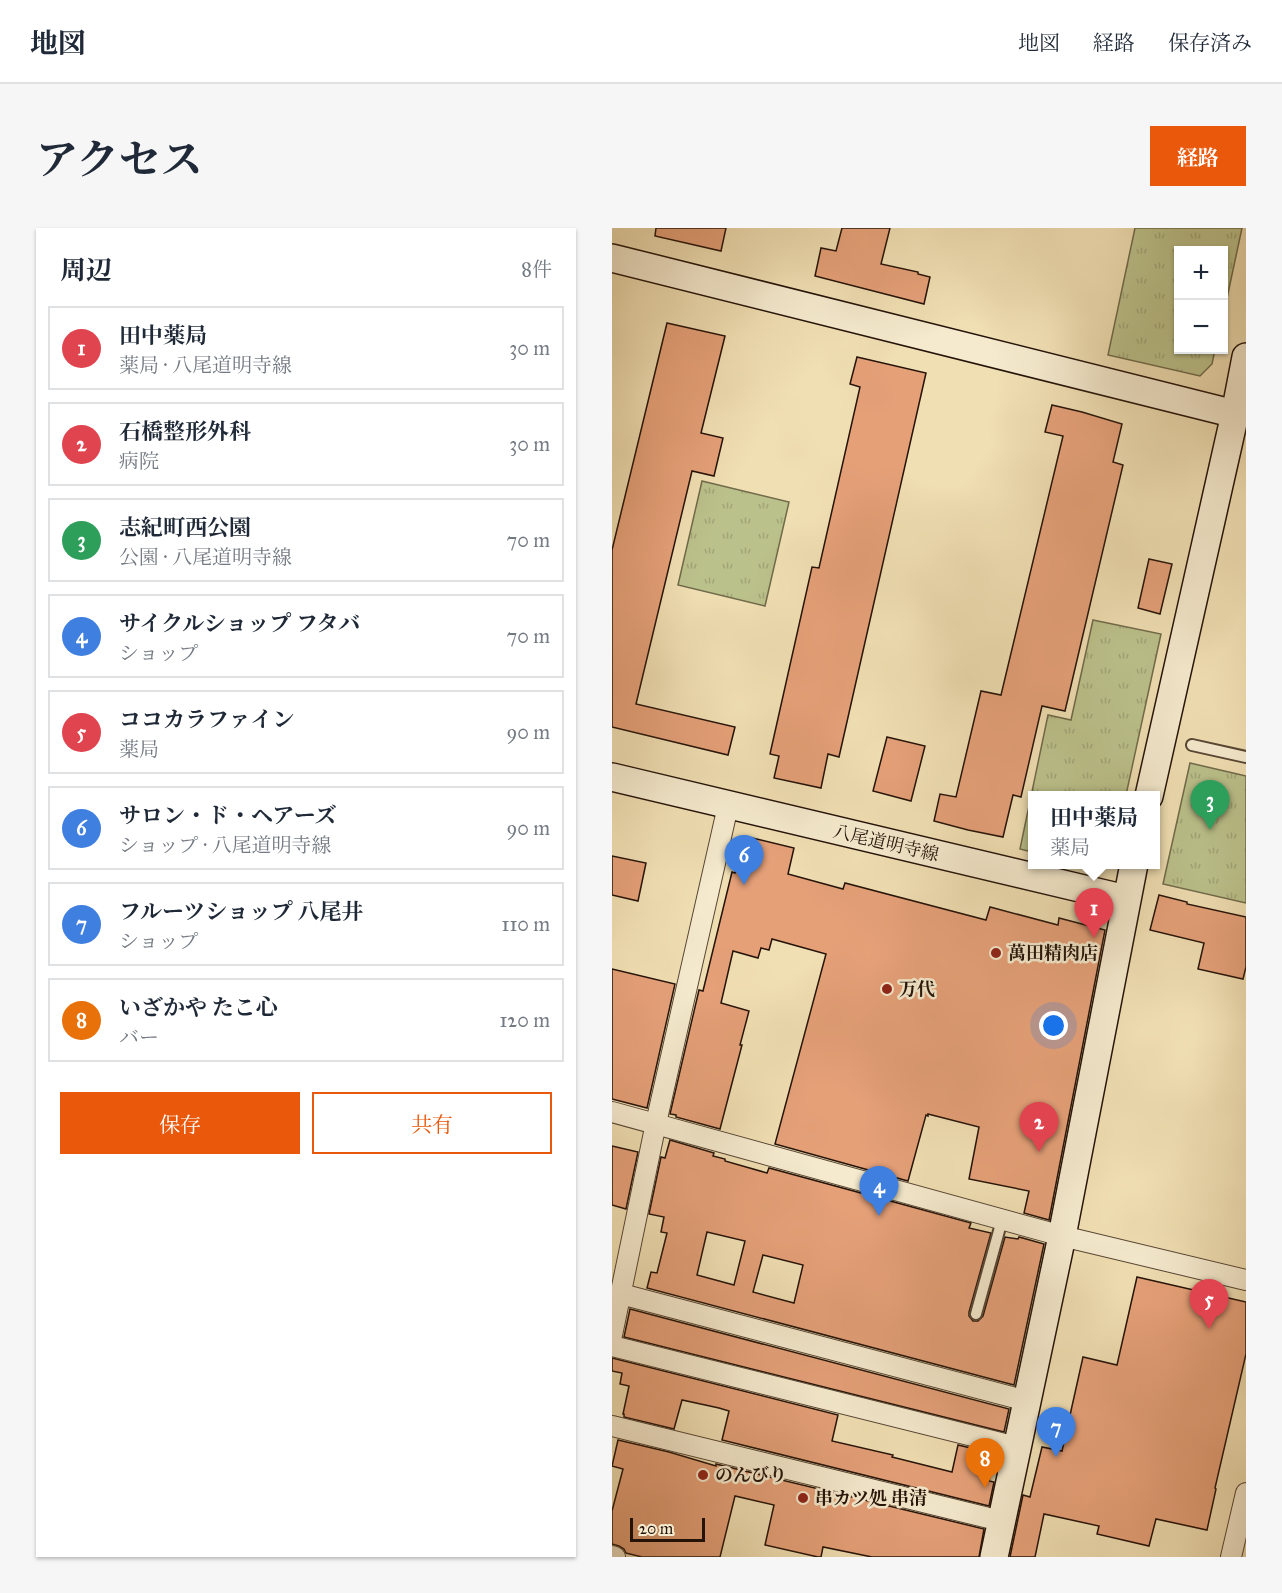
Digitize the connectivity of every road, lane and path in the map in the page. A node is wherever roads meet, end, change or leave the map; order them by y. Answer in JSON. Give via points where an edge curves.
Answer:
{"nodes":[{"id":1,"x":612,"y":258,"type":"edge"},
{"id":2,"x":1246,"y":357,"type":"edge"},
{"id":3,"x":1238,"y":418,"type":"edge"},
{"id":4,"x":1192,"y":745,"type":"dead end"},
{"id":5,"x":1246,"y":757,"type":"edge"},
{"id":6,"x":612,"y":777,"type":"edge"},
{"id":7,"x":1150,"y":791,"type":"edge"},
{"id":8,"x":728,"y":806,"type":"junction"},
{"id":9,"x":1133,"y":869,"type":"edge"},
{"id":10,"x":1126,"y":899,"type":"junction"},
{"id":11,"x":612,"y":1112,"type":"edge"},
{"id":12,"x":656,"y":1123,"type":"junction"},
{"id":13,"x":1002,"y":1220,"type":"junction"},
{"id":14,"x":1062,"y":1236,"type":"junction"},
{"id":15,"x":1246,"y":1280,"type":"edge"},
{"id":16,"x":621,"y":1294,"type":"junction"},
{"id":17,"x":976,"y":1314,"type":"dead end"},
{"id":18,"x":612,"y":1335,"type":"edge"},
{"id":19,"x":612,"y":1346,"type":"edge"},
{"id":20,"x":1027,"y":1401,"type":"junction"},
{"id":21,"x":612,"y":1426,"type":"edge"},
{"id":22,"x":1017,"y":1447,"type":"junction"},
{"id":23,"x":1246,"y":1493,"type":"edge"},
{"id":24,"x":1001,"y":1521,"type":"junction"},
{"id":25,"x":994,"y":1557,"type":"edge"},
{"id":26,"x":1231,"y":1557,"type":"edge"}],
"edges":[{"from":1,"to":3,"type":"street"},
{"from":2,"to":3,"type":"street"},
{"from":3,"to":7,"type":"street"},
{"from":4,"to":5,"type":"lane"},
{"from":6,"to":8,"type":"street","name":"八尾道明寺線"},
{"from":8,"to":10,"type":"street","name":"八尾道明寺線"},
{"from":8,"to":12,"type":"street"},
{"from":9,"to":10,"type":"street"},
{"from":10,"to":14,"type":"street"},
{"from":11,"to":12,"type":"street"},
{"from":12,"to":13,"type":"street"},
{"from":12,"to":16,"type":"street"},
{"from":13,"to":14,"type":"street"},
{"from":13,"to":17,"type":"lane"},
{"from":14,"to":15,"type":"street"},
{"from":14,"to":20,"type":"street"},
{"from":16,"to":18,"type":"street"},
{"from":16,"to":20,"type":"street"},
{"from":19,"to":22,"type":"street"},
{"from":20,"to":22,"type":"street"},
{"from":21,"to":24,"type":"street"},
{"from":22,"to":24,"type":"street"},
{"from":23,"to":26,"type":"street"},
{"from":24,"to":25,"type":"street"}]}
